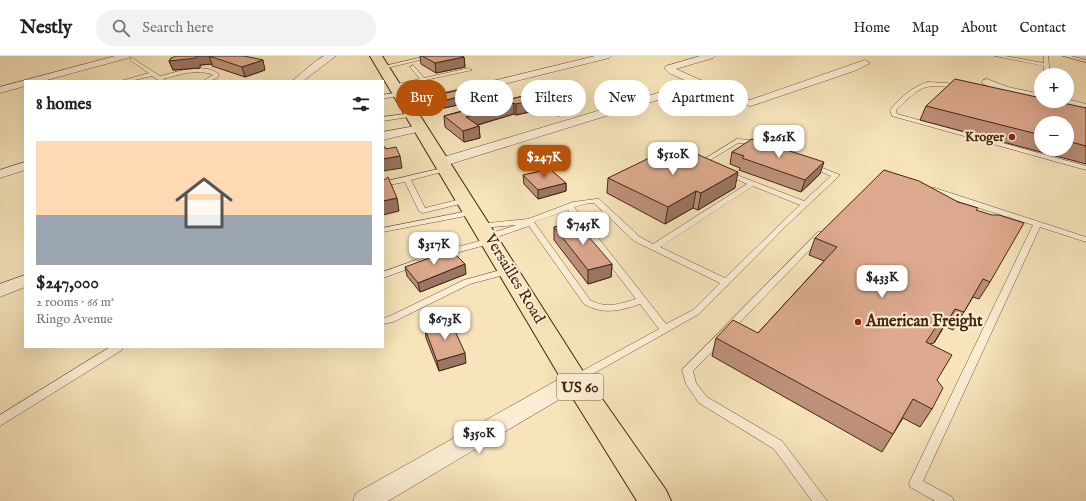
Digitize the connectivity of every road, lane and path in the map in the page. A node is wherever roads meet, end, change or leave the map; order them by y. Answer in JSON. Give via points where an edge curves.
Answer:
{"nodes":[{"id":1,"x":331,"y":56,"type":"edge"},
{"id":2,"x":434,"y":56,"type":"edge"},
{"id":3,"x":606,"y":56,"type":"edge"},
{"id":4,"x":710,"y":56,"type":"edge"},
{"id":5,"x":997,"y":56,"type":"edge"},
{"id":6,"x":1046,"y":56,"type":"edge"},
{"id":7,"x":1065,"y":56,"type":"edge"},
{"id":8,"x":129,"y":58,"type":"edge"},
{"id":9,"x":379,"y":61,"type":"edge"},
{"id":10,"x":860,"y":61,"type":"dead end"},
{"id":11,"x":1086,"y":61,"type":"edge"},
{"id":12,"x":1046,"y":65,"type":"junction"},
{"id":13,"x":413,"y":67,"type":"dead end"},
{"id":14,"x":1046,"y":68,"type":"edge"},
{"id":15,"x":469,"y":70,"type":"dead end"},
{"id":16,"x":152,"y":74,"type":"junction"},
{"id":17,"x":36,"y":80,"type":"edge"},
{"id":18,"x":128,"y":80,"type":"edge"},
{"id":19,"x":161,"y":80,"type":"edge"},
{"id":20,"x":208,"y":80,"type":"edge"},
{"id":21,"x":298,"y":80,"type":"edge"},
{"id":22,"x":423,"y":80,"type":"joint"},
{"id":23,"x":691,"y":80,"type":"edge"},
{"id":24,"x":987,"y":82,"type":"dead end"},
{"id":25,"x":24,"y":83,"type":"edge"},
{"id":26,"x":396,"y":88,"type":"edge"},
{"id":27,"x":968,"y":88,"type":"edge"},
{"id":28,"x":0,"y":90,"type":"edge"},
{"id":29,"x":1034,"y":95,"type":"edge"},
{"id":30,"x":384,"y":96,"type":"edge"},
{"id":31,"x":447,"y":96,"type":"edge"},
{"id":32,"x":658,"y":97,"type":"edge"},
{"id":33,"x":396,"y":101,"type":"edge"},
{"id":34,"x":748,"y":103,"type":"edge"},
{"id":35,"x":1074,"y":104,"type":"edge"},
{"id":36,"x":1086,"y":107,"type":"edge"},
{"id":37,"x":396,"y":112,"type":"edge"},
{"id":38,"x":399,"y":116,"type":"edge"},
{"id":39,"x":413,"y":116,"type":"edge"},
{"id":40,"x":384,"y":118,"type":"edge"},
{"id":41,"x":384,"y":135,"type":"edge"},
{"id":42,"x":766,"y":147,"type":"edge"},
{"id":43,"x":801,"y":161,"type":"edge"},
{"id":44,"x":445,"y":165,"type":"junction"},
{"id":45,"x":24,"y":166,"type":"edge"},
{"id":46,"x":1086,"y":168,"type":"edge"},
{"id":47,"x":0,"y":174,"type":"edge"},
{"id":48,"x":407,"y":179,"type":"junction"},
{"id":49,"x":753,"y":183,"type":"junction"},
{"id":50,"x":384,"y":184,"type":"edge"},
{"id":51,"x":923,"y":187,"type":"edge"},
{"id":52,"x":805,"y":204,"type":"junction"},
{"id":53,"x":573,"y":205,"type":"junction"},
{"id":54,"x":529,"y":221,"type":"junction"},
{"id":55,"x":479,"y":223,"type":"junction"},
{"id":56,"x":1038,"y":224,"type":"junction"},
{"id":57,"x":830,"y":225,"type":"edge"},
{"id":58,"x":384,"y":230,"type":"edge"},
{"id":59,"x":1086,"y":240,"type":"edge"},
{"id":60,"x":654,"y":247,"type":"junction"},
{"id":61,"x":508,"y":271,"type":"junction"},
{"id":62,"x":384,"y":275,"type":"edge"},
{"id":63,"x":24,"y":280,"type":"edge"},
{"id":64,"x":726,"y":282,"type":"junction"},
{"id":65,"x":0,"y":291,"type":"edge"},
{"id":66,"x":642,"y":300,"type":"junction"},
{"id":67,"x":384,"y":321,"type":"edge"},
{"id":68,"x":665,"y":330,"type":"junction"},
{"id":69,"x":116,"y":348,"type":"edge"},
{"id":70,"x":575,"y":380,"type":"junction"},
{"id":71,"x":0,"y":421,"type":"edge"},
{"id":72,"x":365,"y":501,"type":"edge"},
{"id":73,"x":655,"y":501,"type":"edge"},
{"id":74,"x":820,"y":501,"type":"edge"},
{"id":75,"x":947,"y":501,"type":"edge"}],
"edges":[{"from":1,"to":21,"type":"street"},
{"from":2,"to":9,"type":"lane"},
{"from":3,"to":31,"type":"street"},
{"from":4,"to":23,"type":"street","via":[[669,68]]},
{"from":5,"to":12,"type":"lane"},
{"from":6,"to":12,"type":"lane"},
{"from":7,"to":11,"type":"lane"},
{"from":8,"to":16,"type":"lane"},
{"from":8,"to":17,"type":"street"},
{"from":9,"to":26,"type":"highway","name":"Versailles Road","number":"US 60"},
{"from":10,"to":34,"type":"street","via":[[854,68]]},
{"from":12,"to":14,"type":"lane"},
{"from":13,"to":22,"type":"lane"},
{"from":15,"to":22,"type":"lane"},
{"from":16,"to":18,"type":"lane"},
{"from":16,"to":19,"type":"lane"},
{"from":19,"to":20,"type":"lane","via":[[200,70],[216,74]]},
{"from":24,"to":29,"type":"street"},
{"from":25,"to":28,"type":"street"},
{"from":27,"to":46,"type":"lane","via":[[944,84],[918,86],[893,110],[894,115]]},
{"from":30,"to":33,"type":"lane"},
{"from":32,"to":44,"type":"street"},
{"from":35,"to":36,"type":"street"},
{"from":37,"to":40,"type":"lane"},
{"from":38,"to":41,"type":"street"},
{"from":39,"to":44,"type":"highway","name":"Versailles Road","number":"US 60"},
{"from":42,"to":49,"type":"lane","via":[[752,142],[737,141],[701,163]]},
{"from":43,"to":52,"type":"lane","via":[[836,175]]},
{"from":44,"to":48,"type":"lane"},
{"from":44,"to":55,"type":"highway","name":"Versailles Road","number":"US 60"},
{"from":45,"to":47,"type":"street"},
{"from":48,"to":50,"type":"lane"},
{"from":48,"to":55,"type":"lane","via":[[422,210]]},
{"from":49,"to":52,"type":"lane"},
{"from":49,"to":60,"type":"lane"},
{"from":51,"to":56,"type":"lane"},
{"from":52,"to":64,"type":"lane"},
{"from":53,"to":54,"type":"lane"},
{"from":53,"to":60,"type":"lane","via":[[596,201],[637,239]]},
{"from":53,"to":66,"type":"lane"},
{"from":54,"to":55,"type":"lane"},
{"from":54,"to":55,"type":"lane","via":[[527,224]]},
{"from":54,"to":66,"type":"lane","via":[[587,302],[600,309],[610,310]]},
{"from":55,"to":58,"type":"lane"},
{"from":55,"to":61,"type":"highway","name":"Versailles Road","number":"US 60"},
{"from":55,"to":62,"type":"lane","via":[[457,249]]},
{"from":56,"to":59,"type":"lane"},
{"from":56,"to":75,"type":"lane","via":[[915,483]]},
{"from":57,"to":74,"type":"lane","via":[[687,370],[691,384],[703,400],[778,445]]},
{"from":60,"to":64,"type":"lane"},
{"from":61,"to":67,"type":"lane","via":[[467,282]]},
{"from":61,"to":70,"type":"highway","name":"Versailles Road","number":"US 60"},
{"from":63,"to":65,"type":"street"},
{"from":64,"to":68,"type":"lane","via":[[696,312]]},
{"from":66,"to":68,"type":"lane"},
{"from":68,"to":70,"type":"lane"},
{"from":69,"to":71,"type":"lane"},
{"from":70,"to":72,"type":"street"},
{"from":70,"to":73,"type":"highway","name":"Versailles Road","number":"US 60"}]}
